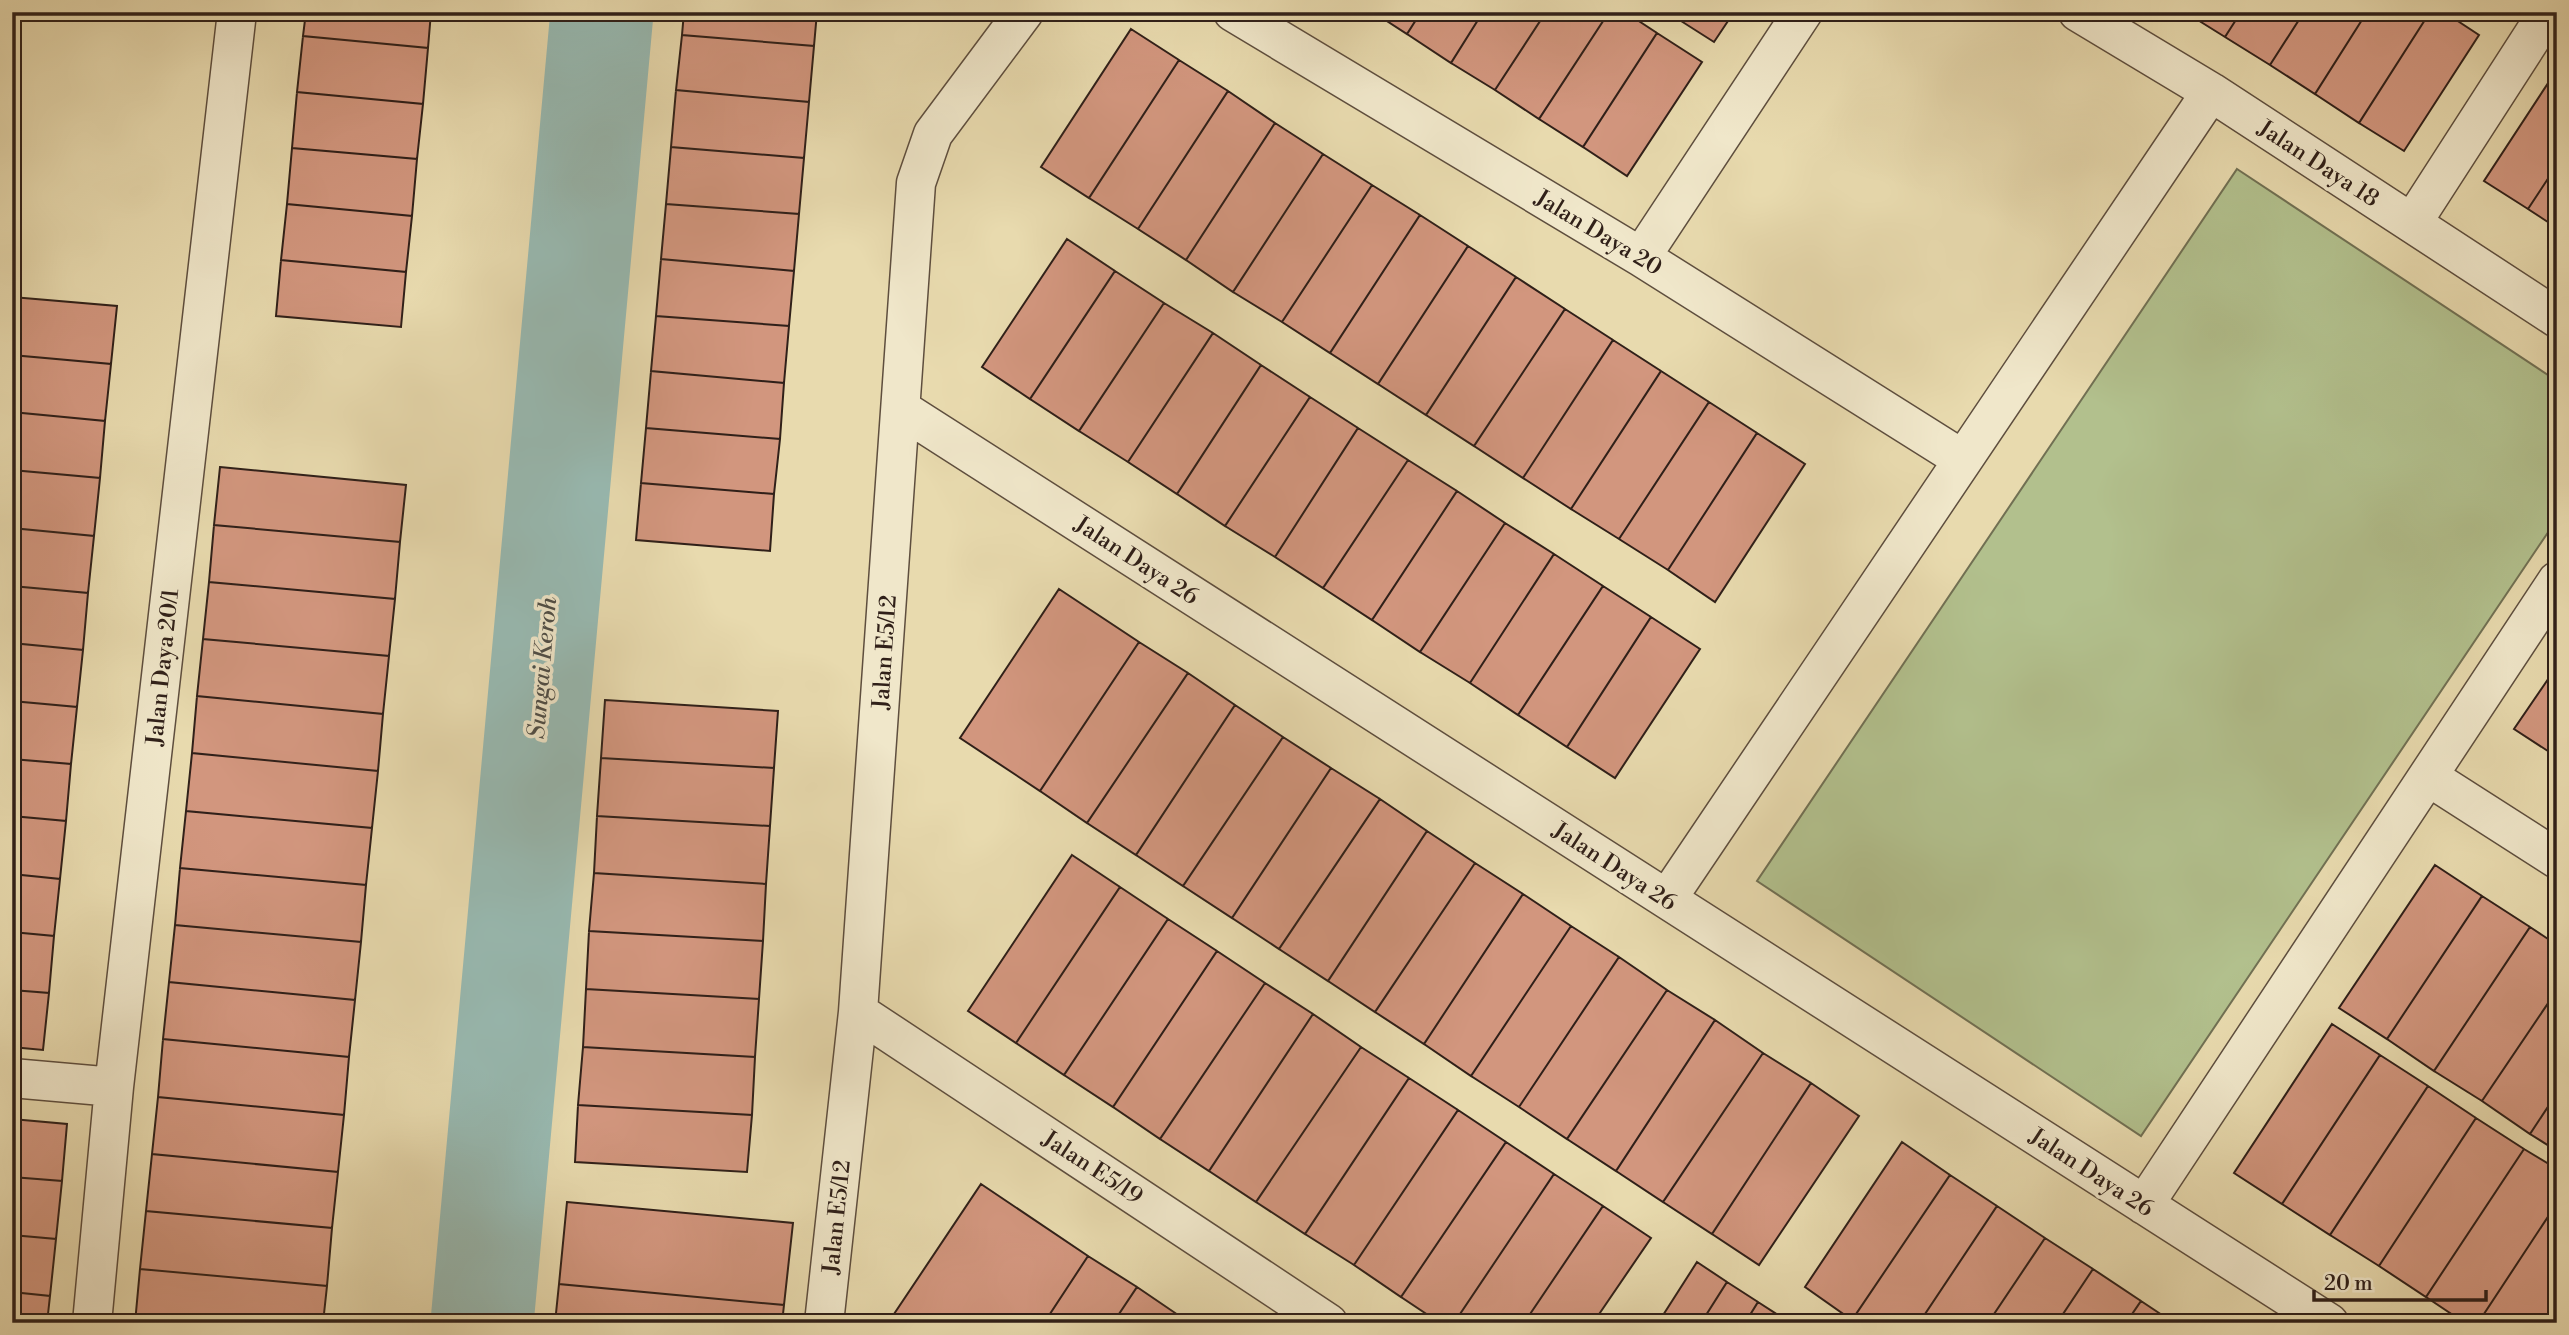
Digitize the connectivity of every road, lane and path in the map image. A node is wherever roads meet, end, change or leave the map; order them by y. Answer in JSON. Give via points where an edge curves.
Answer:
{"nodes":[{"id":1,"x":237,"y":12,"type":"edge"},
{"id":2,"x":1024,"y":12,"type":"edge"},
{"id":3,"x":1233,"y":12,"type":"edge"},
{"id":4,"x":1804,"y":12,"type":"edge"},
{"id":5,"x":2078,"y":12,"type":"edge"},
{"id":6,"x":2549,"y":12,"type":"edge"},
{"id":7,"x":2211,"y":92,"type":"junction"},
{"id":8,"x":2412,"y":223,"type":"junction"},
{"id":9,"x":1641,"y":257,"type":"junction"},
{"id":10,"x":2557,"y":318,"type":"edge"},
{"id":11,"x":901,"y":409,"type":"junction"},
{"id":12,"x":1962,"y":459,"type":"junction"},
{"id":13,"x":2557,"y":581,"type":"edge"},
{"id":14,"x":2429,"y":777,"type":"junction"},
{"id":15,"x":2557,"y":859,"type":"edge"},
{"id":16,"x":1667,"y":899,"type":"junction"},
{"id":17,"x":858,"y":1012,"type":"junction"},
{"id":18,"x":12,"y":1078,"type":"edge"},
{"id":19,"x":114,"y":1087,"type":"junction"},
{"id":20,"x":2144,"y":1205,"type":"junction"},
{"id":21,"x":92,"y":1323,"type":"edge"},
{"id":22,"x":824,"y":1323,"type":"edge"},
{"id":23,"x":1328,"y":1323,"type":"edge"},
{"id":24,"x":2329,"y":1323,"type":"edge"}],
"edges":[{"from":1,"to":19,"type":"street","name":"Jalan Daya 20/1"},
{"from":2,"to":11,"type":"street","name":"Jalan E5/12","via":[[933,134],[916,183]]},
{"from":3,"to":9,"type":"street","name":"Jalan Daya 20"},
{"from":4,"to":9,"type":"street"},
{"from":5,"to":7,"type":"street","name":"Jalan Daya 18"},
{"from":6,"to":8,"type":"street"},
{"from":7,"to":8,"type":"street","name":"Jalan Daya 18"},
{"from":7,"to":12,"type":"street"},
{"from":8,"to":10,"type":"street","name":"Jalan Daya 18"},
{"from":9,"to":12,"type":"street","name":"Jalan Daya 20"},
{"from":11,"to":16,"type":"street","name":"Jalan Daya 26"},
{"from":11,"to":17,"type":"street","name":"Jalan E5/12"},
{"from":12,"to":16,"type":"street"},
{"from":13,"to":14,"type":"street"},
{"from":14,"to":15,"type":"street"},
{"from":14,"to":20,"type":"street"},
{"from":16,"to":20,"type":"street","name":"Jalan Daya 26"},
{"from":17,"to":22,"type":"street","name":"Jalan E5/12"},
{"from":17,"to":23,"type":"street","name":"Jalan E5/19"},
{"from":18,"to":19,"type":"street"},
{"from":19,"to":21,"type":"street","name":"Jalan Daya 20/1"},
{"from":20,"to":24,"type":"street","name":"Jalan Daya 26"}]}
